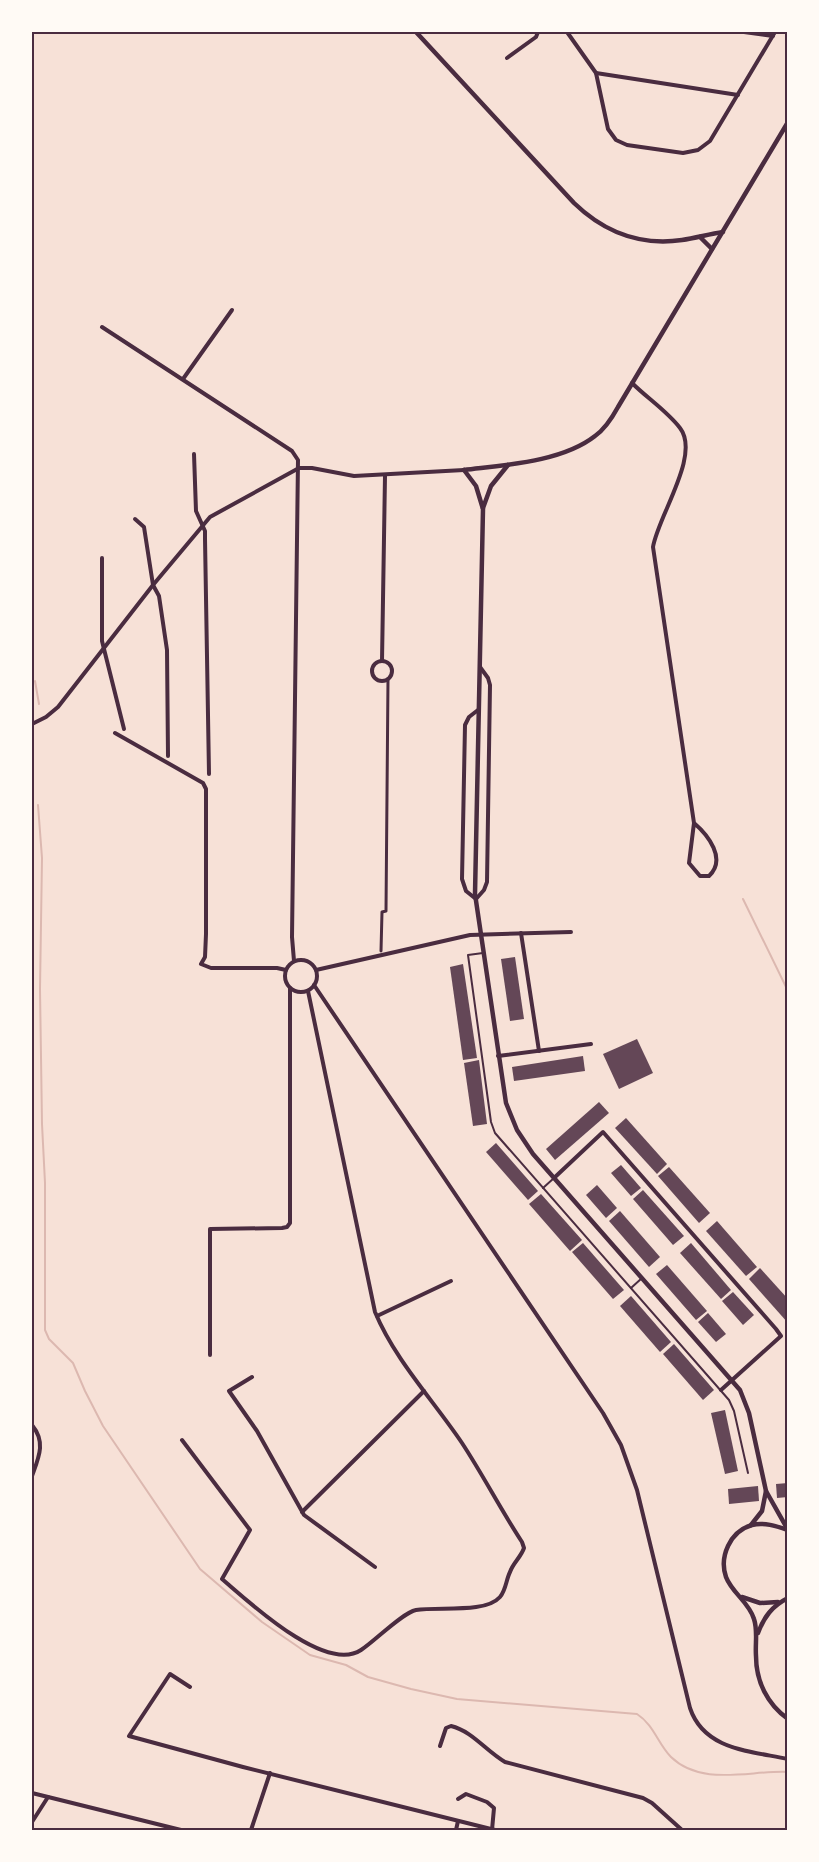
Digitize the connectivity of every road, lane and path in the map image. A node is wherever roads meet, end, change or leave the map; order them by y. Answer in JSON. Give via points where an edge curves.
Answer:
{"nodes":[{"id":1,"x":416,"y":32,"type":"edge"},
{"id":2,"x":538,"y":32,"type":"edge"},
{"id":3,"x":567,"y":32,"type":"edge"},
{"id":4,"x":744,"y":32,"type":"edge"},
{"id":5,"x":774,"y":34,"type":"edge"},
{"id":6,"x":507,"y":58,"type":"dead end"},
{"id":7,"x":596,"y":72,"type":"junction"},
{"id":8,"x":738,"y":95,"type":"junction"},
{"id":9,"x":788,"y":122,"type":"edge"},
{"id":10,"x":723,"y":232,"type":"junction"},
{"id":11,"x":699,"y":237,"type":"junction"},
{"id":12,"x":712,"y":249,"type":"junction"},
{"id":13,"x":232,"y":310,"type":"dead end"},
{"id":14,"x":102,"y":327,"type":"dead end"},
{"id":15,"x":183,"y":379,"type":"junction"},
{"id":16,"x":632,"y":383,"type":"junction"},
{"id":17,"x":194,"y":454,"type":"dead end"},
{"id":18,"x":508,"y":465,"type":"junction"},
{"id":19,"x":299,"y":468,"type":"junction"},
{"id":20,"x":464,"y":470,"type":"junction"},
{"id":21,"x":385,"y":476,"type":"junction"},
{"id":22,"x":483,"y":509,"type":"junction"},
{"id":23,"x":135,"y":519,"type":"dead end"},
{"id":24,"x":202,"y":525,"type":"junction"},
{"id":25,"x":102,"y":558,"type":"dead end"},
{"id":26,"x":153,"y":585,"type":"junction"},
{"id":27,"x":105,"y":647,"type":"junction"},
{"id":28,"x":382,"y":661,"type":"junction"},
{"id":29,"x":480,"y":667,"type":"junction"},
{"id":30,"x":388,"y":679,"type":"junction"},
{"id":31,"x":478,"y":710,"type":"junction"},
{"id":32,"x":32,"y":724,"type":"edge"},
{"id":33,"x":124,"y":729,"type":"dead end"},
{"id":34,"x":115,"y":733,"type":"dead end"},
{"id":35,"x":168,"y":756,"type":"dead end"},
{"id":36,"x":209,"y":774,"type":"dead end"},
{"id":37,"x":694,"y":823,"type":"junction"},
{"id":38,"x":476,"y":899,"type":"junction"},
{"id":39,"x":572,"y":932,"type":"dead end"},
{"id":40,"x":521,"y":933,"type":"junction"},
{"id":41,"x":480,"y":934,"type":"junction"},
{"id":42,"x":381,"y":951,"type":"dead end"},
{"id":43,"x":483,"y":953,"type":"junction"},
{"id":44,"x":294,"y":961,"type":"junction"},
{"id":45,"x":286,"y":970,"type":"junction"},
{"id":46,"x":316,"y":970,"type":"junction"},
{"id":47,"x":314,"y":985,"type":"junction"},
{"id":48,"x":290,"y":988,"type":"junction"},
{"id":49,"x":308,"y":991,"type":"junction"},
{"id":50,"x":591,"y":1044,"type":"dead end"},
{"id":51,"x":539,"y":1051,"type":"junction"},
{"id":52,"x":498,"y":1056,"type":"junction"},
{"id":53,"x":554,"y":1178,"type":"junction"},
{"id":54,"x":543,"y":1188,"type":"junction"},
{"id":55,"x":642,"y":1278,"type":"junction"},
{"id":56,"x":451,"y":1281,"type":"dead end"},
{"id":57,"x":631,"y":1288,"type":"junction"},
{"id":58,"x":377,"y":1316,"type":"junction"},
{"id":59,"x":210,"y":1355,"type":"dead end"},
{"id":60,"x":252,"y":1377,"type":"dead end"},
{"id":61,"x":732,"y":1380,"type":"junction"},
{"id":62,"x":721,"y":1390,"type":"junction"},
{"id":63,"x":424,"y":1391,"type":"junction"},
{"id":64,"x":32,"y":1425,"type":"edge"},
{"id":65,"x":182,"y":1440,"type":"dead end"},
{"id":66,"x":748,"y":1473,"type":"dead end"},
{"id":67,"x":32,"y":1476,"type":"edge"},
{"id":68,"x":766,"y":1491,"type":"junction"},
{"id":69,"x":302,"y":1512,"type":"junction"},
{"id":70,"x":751,"y":1525,"type":"junction"},
{"id":71,"x":788,"y":1530,"type":"edge"},
{"id":72,"x":375,"y":1567,"type":"dead end"},
{"id":73,"x":740,"y":1596,"type":"junction"},
{"id":74,"x":788,"y":1598,"type":"edge"},
{"id":75,"x":779,"y":1602,"type":"junction"},
{"id":76,"x":757,"y":1636,"type":"junction"},
{"id":77,"x":190,"y":1687,"type":"dead end"},
{"id":78,"x":788,"y":1719,"type":"edge"},
{"id":79,"x":440,"y":1746,"type":"dead end"},
{"id":80,"x":788,"y":1759,"type":"edge"},
{"id":81,"x":270,"y":1773,"type":"junction"},
{"id":82,"x":32,"y":1793,"type":"edge"},
{"id":83,"x":48,"y":1797,"type":"junction"},
{"id":84,"x":458,"y":1799,"type":"dead end"},
{"id":85,"x":458,"y":1821,"type":"junction"},
{"id":86,"x":32,"y":1822,"type":"edge"},
{"id":87,"x":182,"y":1830,"type":"edge"},
{"id":88,"x":251,"y":1830,"type":"edge"},
{"id":89,"x":456,"y":1830,"type":"edge"},
{"id":90,"x":494,"y":1830,"type":"edge"},
{"id":91,"x":682,"y":1830,"type":"edge"}],
"edges":[{"from":1,"to":11,"type":"street","via":[[594,221],[638,239],[669,242]]},
{"from":2,"to":6,"type":"street"},
{"from":3,"to":7,"type":"street"},
{"from":4,"to":5,"type":"street"},
{"from":5,"to":8,"type":"street"},
{"from":7,"to":8,"type":"street"},
{"from":7,"to":8,"type":"street","via":[[611,136],[624,144],[671,152],[693,152],[705,146]]},
{"from":9,"to":10,"type":"street"},
{"from":10,"to":11,"type":"street"},
{"from":10,"to":12,"type":"street"},
{"from":11,"to":12,"type":"street"},
{"from":12,"to":16,"type":"street"},
{"from":13,"to":15,"type":"street"},
{"from":14,"to":15,"type":"street"},
{"from":15,"to":19,"type":"street","via":[[292,452]]},
{"from":16,"to":18,"type":"street","via":[[611,418],[589,440],[566,451]]},
{"from":16,"to":37,"type":"street","via":[[680,429],[686,443],[686,459],[653,547]]},
{"from":17,"to":24,"type":"street","via":[[196,511]]},
{"from":18,"to":20,"type":"street"},
{"from":18,"to":22,"type":"street","via":[[491,486]]},
{"from":19,"to":21,"type":"street","via":[[349,476]]},
{"from":19,"to":24,"type":"street","via":[[216,512]]},
{"from":19,"to":44,"type":"street"},
{"from":20,"to":21,"type":"street"},
{"from":20,"to":22,"type":"street","via":[[476,486]]},
{"from":21,"to":28,"type":"street"},
{"from":22,"to":29,"type":"street"},
{"from":23,"to":26,"type":"street","via":[[144,527]]},
{"from":24,"to":26,"type":"street"},
{"from":24,"to":36,"type":"street"},
{"from":25,"to":27,"type":"street"},
{"from":26,"to":27,"type":"street"},
{"from":26,"to":35,"type":"street","via":[[159,596],[167,650]]},
{"from":27,"to":32,"type":"street","via":[[56,710]]},
{"from":27,"to":33,"type":"street"},
{"from":28,"to":30,"type":"street","via":[[392,668]]},
{"from":28,"to":30,"type":"street","via":[[373,665],[373,676],[381,681]]},
{"from":29,"to":31,"type":"street"},
{"from":29,"to":38,"type":"street","via":[[490,685],[489,773],[487,882]]},
{"from":30,"to":42,"type":"street","via":[[386,911],[382,912]]},
{"from":31,"to":38,"type":"street"},
{"from":31,"to":38,"type":"street","via":[[465,724],[462,879],[466,891]]},
{"from":34,"to":45,"type":"street","via":[[203,783],[206,789],[206,934],[201,964],[211,968]]},
{"from":37,"to":37,"type":"street","via":[[689,863],[700,876],[709,876],[717,859],[707,834]]},
{"from":38,"to":41,"type":"street"},
{"from":39,"to":40,"type":"street"},
{"from":40,"to":41,"type":"street"},
{"from":40,"to":51,"type":"street"},
{"from":41,"to":43,"type":"street"},
{"from":41,"to":46,"type":"street"},
{"from":43,"to":52,"type":"street"},
{"from":43,"to":54,"type":"lane","via":[[468,955],[492,1127]]},
{"from":44,"to":45,"type":"street"},
{"from":44,"to":46,"type":"street","via":[[307,961]]},
{"from":45,"to":48,"type":"street"},
{"from":46,"to":47,"type":"street"},
{"from":47,"to":49,"type":"street"},
{"from":47,"to":80,"type":"street","via":[[621,1445],[637,1490],[690,1708],[698,1725],[720,1743]]},
{"from":48,"to":49,"type":"street"},
{"from":48,"to":59,"type":"street","via":[[290,1222],[282,1228],[210,1228]]},
{"from":49,"to":58,"type":"street"},
{"from":50,"to":51,"type":"street"},
{"from":51,"to":52,"type":"street"},
{"from":52,"to":53,"type":"street","via":[[512,1119],[528,1147]]},
{"from":53,"to":54,"type":"lane"},
{"from":53,"to":55,"type":"street"},
{"from":53,"to":61,"type":"street","via":[[603,1132],[782,1336]]},
{"from":54,"to":57,"type":"lane"},
{"from":55,"to":57,"type":"lane"},
{"from":55,"to":61,"type":"street"},
{"from":56,"to":58,"type":"street"},
{"from":57,"to":62,"type":"lane"},
{"from":58,"to":63,"type":"street","via":[[387,1338]]},
{"from":60,"to":69,"type":"street","via":[[229,1391]]},
{"from":61,"to":62,"type":"street"},
{"from":61,"to":68,"type":"street","via":[[748,1408]]},
{"from":62,"to":66,"type":"lane","via":[[733,1407]]},
{"from":63,"to":65,"type":"street","via":[[477,1467],[524,1548],[511,1568],[501,1596],[493,1603],[415,1610],[356,1654],[340,1654],[309,1645],[267,1617],[222,1579],[250,1530]]},
{"from":63,"to":69,"type":"street"},
{"from":64,"to":67,"type":"street","via":[[40,1438],[41,1450]]},
{"from":68,"to":70,"type":"street","via":[[762,1511]]},
{"from":68,"to":71,"type":"street"},
{"from":69,"to":72,"type":"street"},
{"from":70,"to":71,"type":"street"},
{"from":70,"to":73,"type":"street","via":[[733,1537],[724,1558],[727,1579]]},
{"from":73,"to":75,"type":"street","via":[[755,1602]]},
{"from":73,"to":76,"type":"street","via":[[752,1614]]},
{"from":74,"to":75,"type":"street"},
{"from":75,"to":76,"type":"street","via":[[766,1616]]},
{"from":76,"to":78,"type":"street","via":[[756,1664],[761,1684],[772,1706]]},
{"from":77,"to":81,"type":"street","via":[[170,1674],[129,1736]]},
{"from":79,"to":91,"type":"street","via":[[446,1728],[460,1728],[505,1762],[643,1797]]},
{"from":81,"to":85,"type":"street"},
{"from":81,"to":88,"type":"street"},
{"from":82,"to":83,"type":"street"},
{"from":83,"to":86,"type":"street"},
{"from":83,"to":87,"type":"street"},
{"from":84,"to":90,"type":"street","via":[[466,1794],[494,1808]]},
{"from":85,"to":89,"type":"street"},
{"from":85,"to":90,"type":"street"}]}
